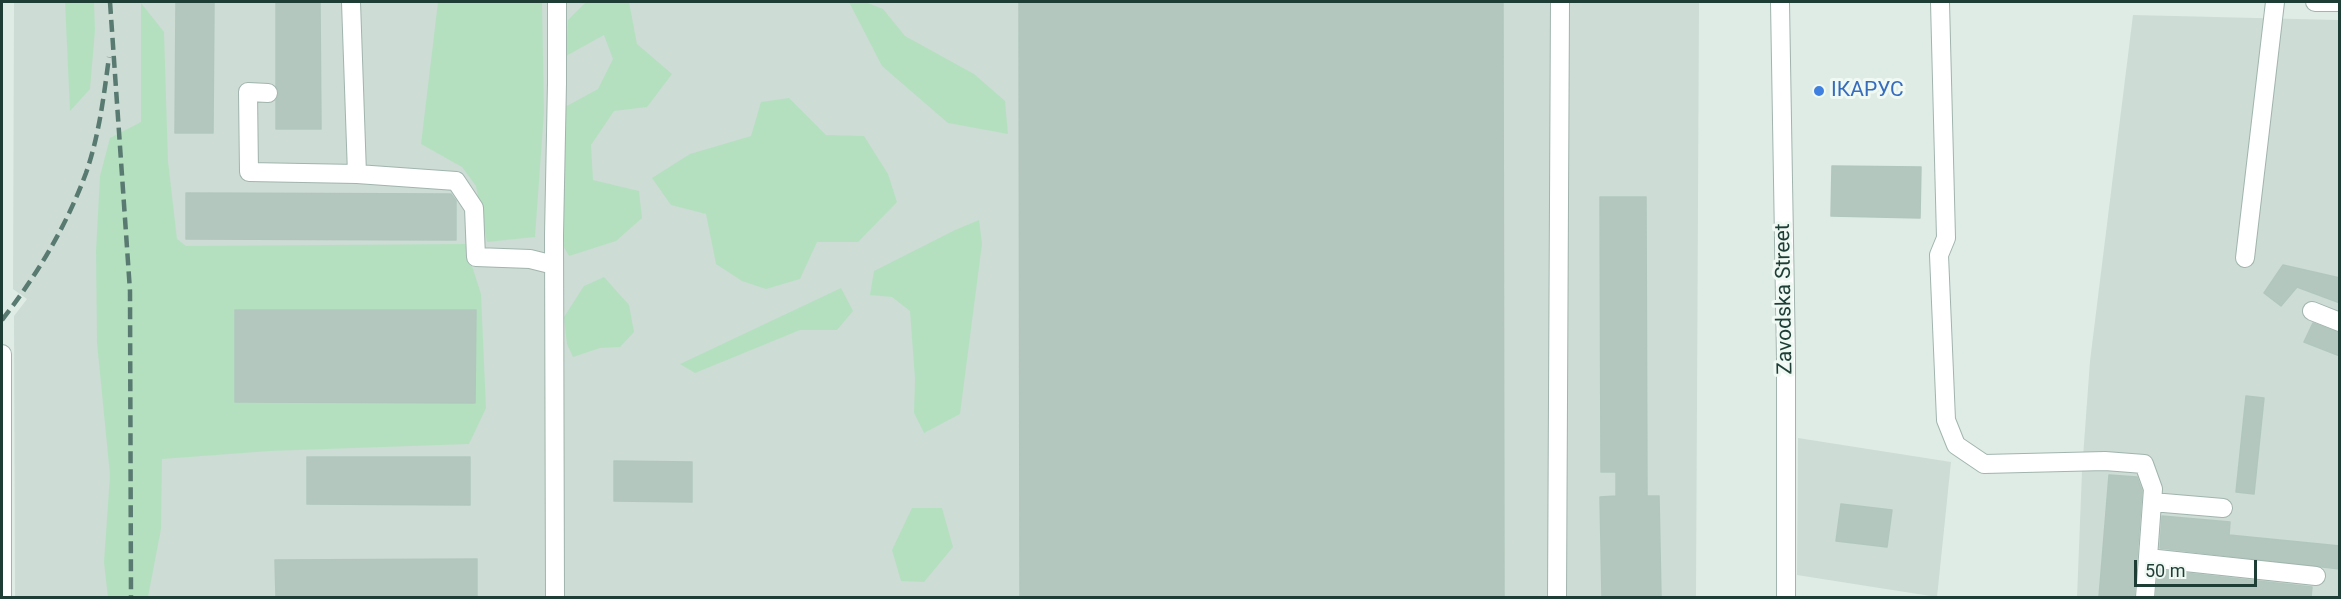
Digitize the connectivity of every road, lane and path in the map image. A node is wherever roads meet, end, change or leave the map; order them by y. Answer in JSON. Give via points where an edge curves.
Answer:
{"nodes":[{"id":1,"x":351,"y":2,"type":"edge"},
{"id":2,"x":557,"y":2,"type":"edge"},
{"id":3,"x":1560,"y":2,"type":"edge"},
{"id":4,"x":1780,"y":2,"type":"edge"},
{"id":5,"x":1940,"y":2,"type":"edge"},
{"id":6,"x":2275,"y":2,"type":"edge"},
{"id":7,"x":2315,"y":2,"type":"edge"},
{"id":8,"x":2340,"y":2,"type":"edge"},
{"id":9,"x":268,"y":93,"type":"dead end"},
{"id":10,"x":357,"y":174,"type":"junction"},
{"id":11,"x":2245,"y":258,"type":"dead end"},
{"id":12,"x":554,"y":265,"type":"junction"},
{"id":13,"x":2312,"y":310,"type":"dead end"},
{"id":14,"x":2340,"y":322,"type":"edge"},
{"id":15,"x":2,"y":354,"type":"edge"},
{"id":16,"x":2152,"y":502,"type":"junction"},
{"id":17,"x":2,"y":507,"type":"edge"},
{"id":18,"x":2223,"y":508,"type":"dead end"},
{"id":19,"x":2148,"y":558,"type":"junction"},
{"id":20,"x":2316,"y":576,"type":"dead end"},
{"id":21,"x":2,"y":597,"type":"edge"},
{"id":22,"x":555,"y":597,"type":"edge"},
{"id":23,"x":1557,"y":597,"type":"edge"},
{"id":24,"x":1786,"y":597,"type":"edge"},
{"id":25,"x":2145,"y":597,"type":"edge"}],
"edges":[{"from":1,"to":10,"type":"street"},
{"from":2,"to":12,"type":"street"},
{"from":3,"to":23,"type":"street"},
{"from":4,"to":24,"type":"street","name":"Zavodska Street"},
{"from":5,"to":16,"type":"street","via":[[1946,238],[1939,255],[1946,420],[1956,445],[1984,464],[2144,464],[2153,489]]},
{"from":6,"to":11,"type":"street"},
{"from":7,"to":8,"type":"street"},
{"from":9,"to":10,"type":"street","via":[[248,92],[249,172]]},
{"from":10,"to":12,"type":"street","via":[[456,181],[474,207],[476,257],[530,259]]},
{"from":12,"to":22,"type":"street"},
{"from":13,"to":14,"type":"street"},
{"from":15,"to":17,"type":"street"},
{"from":16,"to":18,"type":"street"},
{"from":16,"to":19,"type":"street"},
{"from":17,"to":21,"type":"street"},
{"from":19,"to":20,"type":"street"},
{"from":19,"to":25,"type":"street"}]}
